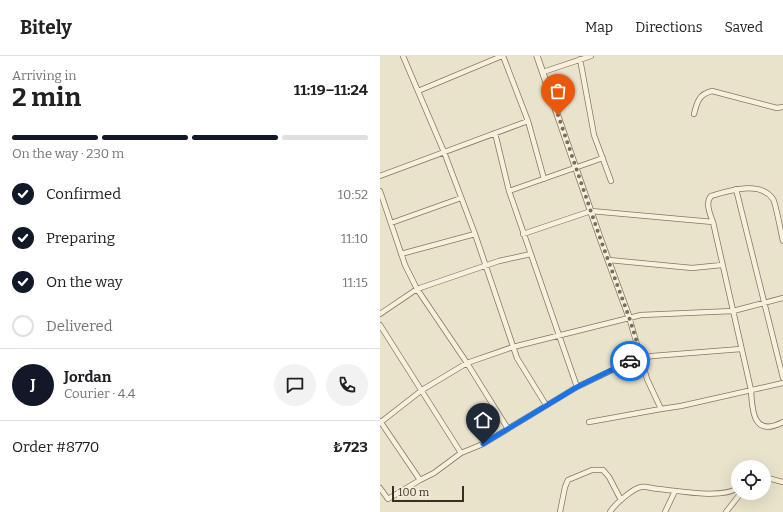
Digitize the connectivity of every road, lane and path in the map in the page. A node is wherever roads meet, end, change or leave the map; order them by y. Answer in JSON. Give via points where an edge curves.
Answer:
{"nodes":[{"id":1,"x":403,"y":56,"type":"edge"},
{"id":2,"x":502,"y":56,"type":"edge"},
{"id":3,"x":537,"y":56,"type":"edge"},
{"id":4,"x":591,"y":56,"type":"edge"},
{"id":5,"x":583,"y":58,"type":"edge"},
{"id":6,"x":543,"y":72,"type":"junction"},
{"id":7,"x":418,"y":91,"type":"junction"},
{"id":8,"x":783,"y":107,"type":"edge"},
{"id":9,"x":694,"y":114,"type":"dead end"},
{"id":10,"x":528,"y":121,"type":"junction"},
{"id":11,"x":495,"y":133,"type":"junction"},
{"id":12,"x":444,"y":152,"type":"junction"},
{"id":13,"x":603,"y":158,"type":"junction"},
{"id":14,"x":576,"y":167,"type":"junction"},
{"id":15,"x":380,"y":176,"type":"edge"},
{"id":16,"x":544,"y":179,"type":"junction"},
{"id":17,"x":611,"y":181,"type":"dead end"},
{"id":18,"x":736,"y":189,"type":"junction"},
{"id":19,"x":380,"y":191,"type":"edge"},
{"id":20,"x":509,"y":191,"type":"junction"},
{"id":21,"x":461,"y":198,"type":"junction"},
{"id":22,"x":591,"y":211,"type":"junction"},
{"id":23,"x":713,"y":222,"type":"junction"},
{"id":24,"x":391,"y":223,"type":"junction"},
{"id":25,"x":475,"y":234,"type":"junction"},
{"id":26,"x":523,"y":234,"type":"junction"},
{"id":27,"x":783,"y":241,"type":"edge"},
{"id":28,"x":401,"y":254,"type":"junction"},
{"id":29,"x":531,"y":254,"type":"junction"},
{"id":30,"x":609,"y":260,"type":"junction"},
{"id":31,"x":722,"y":265,"type":"junction"},
{"id":32,"x":485,"y":266,"type":"junction"},
{"id":33,"x":417,"y":289,"type":"junction"},
{"id":34,"x":783,"y":298,"type":"edge"},
{"id":35,"x":763,"y":302,"type":"junction"},
{"id":36,"x":733,"y":311,"type":"junction"},
{"id":37,"x":380,"y":314,"type":"edge"},
{"id":38,"x":629,"y":317,"type":"junction"},
{"id":39,"x":380,"y":325,"type":"edge"},
{"id":40,"x":385,"y":333,"type":"junction"},
{"id":41,"x":559,"y":334,"type":"junction"},
{"id":42,"x":380,"y":337,"type":"edge"},
{"id":43,"x":512,"y":347,"type":"junction"},
{"id":44,"x":741,"y":349,"type":"junction"},
{"id":45,"x":642,"y":358,"type":"junction"},
{"id":46,"x":467,"y":362,"type":"junction"},
{"id":47,"x":783,"y":378,"type":"edge"},
{"id":48,"x":783,"y":383,"type":"edge"},
{"id":49,"x":577,"y":387,"type":"junction"},
{"id":50,"x":422,"y":390,"type":"junction"},
{"id":51,"x":751,"y":390,"type":"junction"},
{"id":52,"x":546,"y":405,"type":"junction"},
{"id":53,"x":661,"y":409,"type":"junction"},
{"id":54,"x":380,"y":422,"type":"edge"},
{"id":55,"x":589,"y":422,"type":"dead end"},
{"id":56,"x":783,"y":422,"type":"edge"},
{"id":57,"x":508,"y":429,"type":"junction"},
{"id":58,"x":461,"y":453,"type":"junction"},
{"id":59,"x":771,"y":479,"type":"edge"},
{"id":60,"x":420,"y":480,"type":"junction"},
{"id":61,"x":783,"y":482,"type":"edge"},
{"id":62,"x":380,"y":488,"type":"edge"},
{"id":63,"x":674,"y":491,"type":"junction"},
{"id":64,"x":731,"y":492,"type":"edge"},
{"id":65,"x":621,"y":500,"type":"junction"},
{"id":66,"x":735,"y":500,"type":"edge"},
{"id":67,"x":560,"y":512,"type":"edge"},
{"id":68,"x":610,"y":512,"type":"edge"},
{"id":69,"x":664,"y":512,"type":"edge"},
{"id":70,"x":726,"y":512,"type":"edge"}],
"edges":[{"from":1,"to":7,"type":"street"},
{"from":2,"to":7,"type":"street"},
{"from":2,"to":10,"type":"street"},
{"from":3,"to":6,"type":"street"},
{"from":4,"to":5,"type":"street"},
{"from":5,"to":6,"type":"street"},
{"from":5,"to":13,"type":"street","via":[[594,134]]},
{"from":6,"to":14,"type":"street"},
{"from":7,"to":12,"type":"street"},
{"from":8,"to":9,"type":"street","via":[[777,108],[712,91],[698,99]]},
{"from":10,"to":11,"type":"street"},
{"from":10,"to":16,"type":"street"},
{"from":11,"to":12,"type":"street"},
{"from":11,"to":20,"type":"street"},
{"from":12,"to":15,"type":"street"},
{"from":12,"to":21,"type":"street"},
{"from":13,"to":14,"type":"street"},
{"from":13,"to":17,"type":"street"},
{"from":14,"to":16,"type":"street"},
{"from":14,"to":22,"type":"street"},
{"from":16,"to":20,"type":"street"},
{"from":18,"to":23,"type":"street","via":[[709,198]]},
{"from":18,"to":27,"type":"street","via":[[756,189],[773,199]]},
{"from":18,"to":35,"type":"street"},
{"from":19,"to":24,"type":"street"},
{"from":20,"to":26,"type":"street"},
{"from":21,"to":24,"type":"street"},
{"from":21,"to":25,"type":"street"},
{"from":22,"to":23,"type":"street"},
{"from":22,"to":26,"type":"street"},
{"from":22,"to":30,"type":"street"},
{"from":23,"to":31,"type":"street"},
{"from":24,"to":28,"type":"street"},
{"from":25,"to":28,"type":"street"},
{"from":25,"to":32,"type":"street"},
{"from":26,"to":29,"type":"street"},
{"from":28,"to":33,"type":"street"},
{"from":29,"to":32,"type":"street","via":[[506,258]]},
{"from":29,"to":41,"type":"street"},
{"from":30,"to":31,"type":"street","via":[[692,268]]},
{"from":30,"to":38,"type":"street"},
{"from":31,"to":36,"type":"street"},
{"from":32,"to":33,"type":"street"},
{"from":32,"to":43,"type":"street"},
{"from":33,"to":37,"type":"street"},
{"from":33,"to":46,"type":"street"},
{"from":34,"to":35,"type":"street"},
{"from":35,"to":36,"type":"street"},
{"from":35,"to":47,"type":"street"},
{"from":36,"to":38,"type":"street","via":[[652,313]]},
{"from":36,"to":44,"type":"street"},
{"from":38,"to":41,"type":"street"},
{"from":38,"to":45,"type":"street"},
{"from":39,"to":40,"type":"street"},
{"from":40,"to":42,"type":"street"},
{"from":40,"to":50,"type":"street"},
{"from":41,"to":43,"type":"street"},
{"from":41,"to":49,"type":"street"},
{"from":43,"to":46,"type":"street"},
{"from":43,"to":52,"type":"street"},
{"from":44,"to":45,"type":"street"},
{"from":44,"to":51,"type":"street"},
{"from":45,"to":49,"type":"street"},
{"from":45,"to":53,"type":"street","via":[[647,379]]},
{"from":46,"to":50,"type":"street"},
{"from":46,"to":57,"type":"street"},
{"from":48,"to":51,"type":"street"},
{"from":49,"to":52,"type":"street"},
{"from":50,"to":54,"type":"street"},
{"from":50,"to":58,"type":"street"},
{"from":51,"to":53,"type":"street"},
{"from":51,"to":56,"type":"street","via":[[756,420],[771,427]]},
{"from":52,"to":57,"type":"street"},
{"from":53,"to":55,"type":"street"},
{"from":54,"to":60,"type":"street"},
{"from":57,"to":58,"type":"street"},
{"from":58,"to":60,"type":"street"},
{"from":59,"to":61,"type":"street"},
{"from":60,"to":62,"type":"street","via":[[388,499]]},
{"from":63,"to":64,"type":"street"},
{"from":63,"to":65,"type":"street","via":[[640,487]]},
{"from":63,"to":69,"type":"street"},
{"from":65,"to":67,"type":"street","via":[[610,477],[603,470],[592,470],[568,480]]},
{"from":65,"to":68,"type":"street"},
{"from":66,"to":70,"type":"street"}]}
